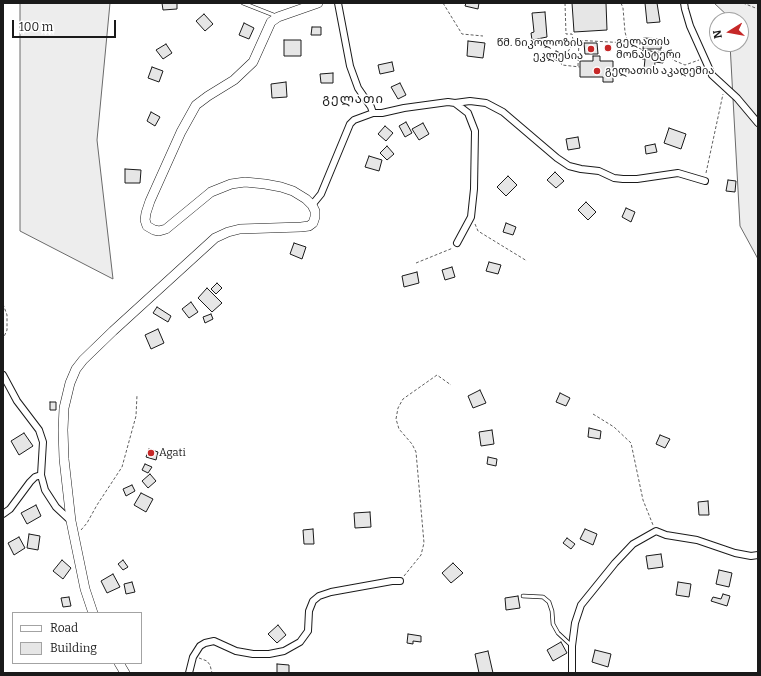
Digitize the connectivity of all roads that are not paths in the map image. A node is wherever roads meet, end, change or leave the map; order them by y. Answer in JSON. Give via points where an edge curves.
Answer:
{"nodes":[{"id":1,"x":243,"y":3,"type":"edge"},
{"id":2,"x":318,"y":3,"type":"edge"},
{"id":3,"x":338,"y":3,"type":"edge"},
{"id":4,"x":684,"y":3,"type":"edge"},
{"id":5,"x":278,"y":17,"type":"junction"},
{"id":6,"x":454,"y":103,"type":"junction"},
{"id":7,"x":373,"y":113,"type":"junction"},
{"id":8,"x":758,"y":123,"type":"edge"},
{"id":9,"x":705,"y":181,"type":"road end"},
{"id":10,"x":312,"y":205,"type":"junction"},
{"id":11,"x":457,"y":243,"type":"road end"},
{"id":12,"x":3,"y":375,"type":"edge"},
{"id":13,"x":41,"y":475,"type":"junction"},
{"id":14,"x":3,"y":514,"type":"edge"},
{"id":15,"x":71,"y":521,"type":"junction"},
{"id":16,"x":758,"y":555,"type":"edge"},
{"id":17,"x":400,"y":582,"type":"road end"},
{"id":18,"x":523,"y":596,"type":"dead end"},
{"id":19,"x":93,"y":612,"type":"edge"},
{"id":20,"x":572,"y":646,"type":"junction"},
{"id":21,"x":120,"y":664,"type":"edge"},
{"id":22,"x":125,"y":673,"type":"edge"},
{"id":23,"x":190,"y":673,"type":"edge"},
{"id":24,"x":572,"y":673,"type":"edge"}],
"edges":[{"from":1,"to":5,"type":"lane"},
{"from":2,"to":5,"type":"street"},
{"from":3,"to":7,"type":"street","via":[[350,66],[358,88]]},
{"from":4,"to":8,"type":"street","via":[[690,26],[712,75],[737,98]]},
{"from":5,"to":10,"type":"street","via":[[271,22],[253,62],[234,80],[196,105],[150,201],[145,220],[147,226],[154,230],[166,229],[211,192],[231,184],[245,182],[293,191]]},
{"from":6,"to":7,"type":"street","via":[[429,104]]},
{"from":6,"to":9,"type":"street","via":[[486,102],[504,112],[569,166],[599,171],[623,179],[678,173]]},
{"from":6,"to":11,"type":"street","via":[[468,113],[475,131],[471,217]]},
{"from":7,"to":10,"type":"street","via":[[350,124],[323,188]]},
{"from":10,"to":15,"type":"street","via":[[315,217],[309,226],[240,229],[215,238],[83,360],[66,395],[63,430]]},
{"from":12,"to":13,"type":"street","via":[[17,401],[39,430],[43,442]]},
{"from":13,"to":14,"type":"street","via":[[30,482],[10,509]]},
{"from":13,"to":15,"type":"street","via":[[45,490],[56,508]]},
{"from":15,"to":19,"type":"street","via":[[85,589]]},
{"from":16,"to":20,"type":"street","via":[[735,553],[697,540],[656,531],[633,544],[581,606],[574,624]]},
{"from":17,"to":23,"type":"street","via":[[392,581],[319,596],[313,601],[309,611],[308,631],[300,642],[284,651],[269,654],[236,651],[214,640],[200,646],[193,657]]},
{"from":18,"to":20,"type":"lane","via":[[543,597],[549,602],[553,624],[558,633]]},
{"from":20,"to":24,"type":"street"},
{"from":21,"to":22,"type":"street"}]}
